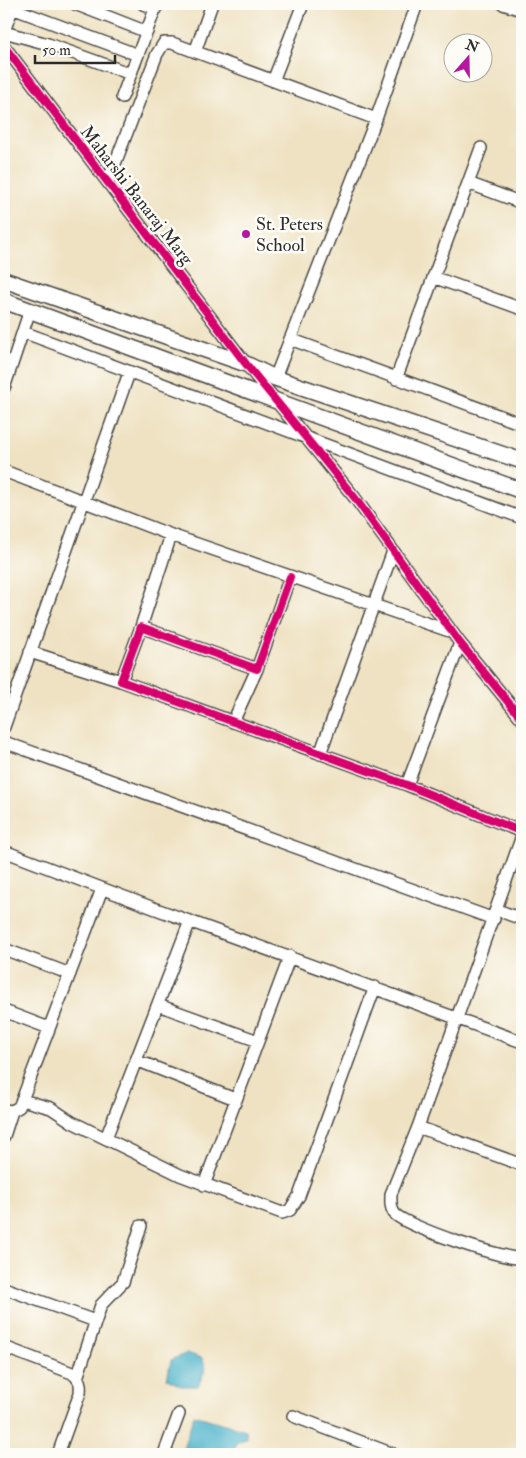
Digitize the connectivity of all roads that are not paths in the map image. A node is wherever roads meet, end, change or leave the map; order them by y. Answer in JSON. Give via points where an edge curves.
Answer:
{"nodes":[{"id":1,"x":75,"y":4,"type":"edge"},
{"id":2,"x":143,"y":4,"type":"edge"},
{"id":3,"x":212,"y":4,"type":"edge"},
{"id":4,"x":303,"y":4,"type":"edge"},
{"id":5,"x":417,"y":4,"type":"edge"},
{"id":6,"x":503,"y":4,"type":"edge"},
{"id":7,"x":13,"y":6,"type":"edge"},
{"id":8,"x":157,"y":6,"type":"edge"},
{"id":9,"x":522,"y":10,"type":"edge"},
{"id":10,"x":4,"y":31,"type":"edge"},
{"id":11,"x":147,"y":32,"type":"junction"},
{"id":12,"x":4,"y":46,"type":"edge"},
{"id":13,"x":195,"y":52,"type":"junction"},
{"id":14,"x":138,"y":55,"type":"junction"},
{"id":15,"x":131,"y":74,"type":"junction"},
{"id":16,"x":273,"y":81,"type":"junction"},
{"id":17,"x":122,"y":97,"type":"dead end"},
{"id":18,"x":376,"y":119,"type":"junction"},
{"id":19,"x":481,"y":148,"type":"dead end"},
{"id":20,"x":108,"y":182,"type":"junction"},
{"id":21,"x":468,"y":183,"type":"junction"},
{"id":22,"x":522,"y":203,"type":"edge"},
{"id":23,"x":433,"y":277,"type":"junction"},
{"id":24,"x":4,"y":280,"type":"edge"},
{"id":25,"x":4,"y":301,"type":"edge"},
{"id":26,"x":522,"y":309,"type":"edge"},
{"id":27,"x":30,"y":310,"type":"junction"},
{"id":28,"x":23,"y":332,"type":"junction"},
{"id":29,"x":290,"y":339,"type":"junction"},
{"id":30,"x":246,"y":364,"type":"junction"},
{"id":31,"x":129,"y":373,"type":"junction"},
{"id":32,"x":276,"y":378,"type":"junction"},
{"id":33,"x":396,"y":378,"type":"junction"},
{"id":34,"x":4,"y":388,"type":"edge"},
{"id":35,"x":275,"y":400,"type":"junction"},
{"id":36,"x":522,"y":424,"type":"edge"},
{"id":37,"x":305,"y":436,"type":"junction"},
{"id":38,"x":522,"y":461,"type":"edge"},
{"id":39,"x":4,"y":471,"type":"edge"},
{"id":40,"x":522,"y":491,"type":"edge"},
{"id":41,"x":84,"y":503,"type":"junction"},
{"id":42,"x":522,"y":518,"type":"edge"},
{"id":43,"x":171,"y":535,"type":"junction"},
{"id":44,"x":393,"y":552,"type":"junction"},
{"id":45,"x":290,"y":577,"type":"junction"},
{"id":46,"x":374,"y":606,"type":"junction"},
{"id":47,"x":140,"y":627,"type":"junction"},
{"id":48,"x":452,"y":632,"type":"junction"},
{"id":49,"x":460,"y":643,"type":"junction"},
{"id":50,"x":30,"y":652,"type":"junction"},
{"id":51,"x":257,"y":669,"type":"junction"},
{"id":52,"x":121,"y":681,"type":"junction"},
{"id":53,"x":522,"y":719,"type":"edge"},
{"id":54,"x":233,"y":722,"type":"junction"},
{"id":55,"x":4,"y":727,"type":"edge"},
{"id":56,"x":4,"y":742,"type":"edge"},
{"id":57,"x":320,"y":754,"type":"junction"},
{"id":58,"x":407,"y":785,"type":"junction"},
{"id":59,"x":522,"y":832,"type":"edge"},
{"id":60,"x":522,"y":836,"type":"edge"},
{"id":61,"x":4,"y":851,"type":"edge"},
{"id":62,"x":102,"y":888,"type":"junction"},
{"id":63,"x":495,"y":914,"type":"junction"},
{"id":64,"x":522,"y":920,"type":"edge"},
{"id":65,"x":190,"y":921,"type":"junction"},
{"id":66,"x":4,"y":949,"type":"edge"},
{"id":67,"x":290,"y":956,"type":"junction"},
{"id":68,"x":70,"y":974,"type":"junction"},
{"id":69,"x":375,"y":987,"type":"junction"},
{"id":70,"x":158,"y":1005,"type":"junction"},
{"id":71,"x":4,"y":1011,"type":"edge"},
{"id":72,"x":458,"y":1018,"type":"junction"},
{"id":73,"x":49,"y":1028,"type":"junction"},
{"id":74,"x":258,"y":1041,"type":"junction"},
{"id":75,"x":522,"y":1042,"type":"edge"},
{"id":76,"x":136,"y":1060,"type":"junction"},
{"id":77,"x":236,"y":1099,"type":"junction"},
{"id":78,"x":22,"y":1100,"type":"junction"},
{"id":79,"x":8,"y":1111,"type":"edge"},
{"id":80,"x":418,"y":1127,"type":"junction"},
{"id":81,"x":4,"y":1136,"type":"edge"},
{"id":82,"x":106,"y":1138,"type":"junction"},
{"id":83,"x":522,"y":1165,"type":"edge"},
{"id":84,"x":204,"y":1185,"type":"junction"},
{"id":85,"x":142,"y":1226,"type":"dead end"},
{"id":86,"x":522,"y":1258,"type":"edge"},
{"id":87,"x":4,"y":1288,"type":"edge"},
{"id":88,"x":95,"y":1321,"type":"junction"},
{"id":89,"x":4,"y":1347,"type":"edge"},
{"id":90,"x":77,"y":1378,"type":"junction"},
{"id":91,"x":179,"y":1414,"type":"dead end"},
{"id":92,"x":294,"y":1416,"type":"dead end"},
{"id":93,"x":364,"y":1449,"type":"edge"},
{"id":94,"x":58,"y":1454,"type":"edge"},
{"id":95,"x":164,"y":1454,"type":"edge"},
{"id":96,"x":393,"y":1454,"type":"edge"}],
"edges":[{"from":1,"to":11,"type":"street"},
{"from":2,"to":8,"type":"street"},
{"from":3,"to":13,"type":"street"},
{"from":4,"to":16,"type":"street"},
{"from":5,"to":18,"type":"street"},
{"from":6,"to":9,"type":"street"},
{"from":7,"to":10,"type":"street"},
{"from":7,"to":14,"type":"street"},
{"from":8,"to":11,"type":"street"},
{"from":10,"to":15,"type":"street"},
{"from":11,"to":14,"type":"street"},
{"from":12,"to":20,"type":"street","name":"Maharshi Banaraj Marg"},
{"from":13,"to":16,"type":"street"},
{"from":13,"to":20,"type":"street","via":[[172,43],[164,43],[160,47]]},
{"from":14,"to":15,"type":"street"},
{"from":15,"to":17,"type":"street"},
{"from":16,"to":18,"type":"street"},
{"from":18,"to":29,"type":"street"},
{"from":19,"to":21,"type":"street"},
{"from":20,"to":30,"type":"street","name":"Maharshi Banaraj Marg"},
{"from":21,"to":22,"type":"street"},
{"from":21,"to":23,"type":"street"},
{"from":23,"to":26,"type":"street"},
{"from":23,"to":33,"type":"street"},
{"from":24,"to":30,"type":"street"},
{"from":25,"to":27,"type":"street"},
{"from":27,"to":28,"type":"street"},
{"from":27,"to":35,"type":"street"},
{"from":28,"to":31,"type":"street"},
{"from":28,"to":34,"type":"street"},
{"from":29,"to":32,"type":"street"},
{"from":29,"to":33,"type":"street"},
{"from":30,"to":32,"type":"street"},
{"from":30,"to":35,"type":"street","name":"Maharshi Banaraj Marg"},
{"from":31,"to":37,"type":"street"},
{"from":31,"to":41,"type":"street"},
{"from":32,"to":38,"type":"street"},
{"from":33,"to":36,"type":"street"},
{"from":35,"to":37,"type":"street","name":"Maharshi Banaraj Marg"},
{"from":35,"to":40,"type":"street"},
{"from":37,"to":42,"type":"street"},
{"from":37,"to":44,"type":"street","name":"Maharshi Banaraj Marg"},
{"from":39,"to":41,"type":"street"},
{"from":41,"to":43,"type":"street"},
{"from":41,"to":50,"type":"street"},
{"from":43,"to":45,"type":"street"},
{"from":43,"to":47,"type":"street"},
{"from":44,"to":46,"type":"street"},
{"from":44,"to":48,"type":"street","name":"Maharshi Banaraj Marg"},
{"from":45,"to":46,"type":"street"},
{"from":45,"to":51,"type":"street"},
{"from":46,"to":48,"type":"street"},
{"from":46,"to":57,"type":"street"},
{"from":47,"to":51,"type":"street"},
{"from":47,"to":52,"type":"street"},
{"from":48,"to":49,"type":"street","name":"Maharshi Banaraj Marg"},
{"from":49,"to":53,"type":"street","name":"Maharshi Banaraj Marg"},
{"from":49,"to":58,"type":"street"},
{"from":50,"to":52,"type":"street"},
{"from":50,"to":55,"type":"street"},
{"from":51,"to":54,"type":"street"},
{"from":52,"to":54,"type":"street"},
{"from":54,"to":57,"type":"street"},
{"from":56,"to":63,"type":"street"},
{"from":57,"to":58,"type":"street"},
{"from":58,"to":59,"type":"street"},
{"from":60,"to":63,"type":"street"},
{"from":61,"to":62,"type":"street"},
{"from":62,"to":65,"type":"street"},
{"from":62,"to":68,"type":"street"},
{"from":63,"to":64,"type":"street"},
{"from":63,"to":72,"type":"street"},
{"from":65,"to":67,"type":"street"},
{"from":65,"to":70,"type":"street"},
{"from":66,"to":68,"type":"street"},
{"from":67,"to":69,"type":"street"},
{"from":67,"to":74,"type":"street"},
{"from":68,"to":73,"type":"street"},
{"from":69,"to":72,"type":"street"},
{"from":69,"to":84,"type":"street","via":[[294,1206],[282,1213]]},
{"from":70,"to":74,"type":"street"},
{"from":70,"to":76,"type":"street"},
{"from":71,"to":73,"type":"street"},
{"from":72,"to":75,"type":"street"},
{"from":72,"to":80,"type":"street"},
{"from":73,"to":78,"type":"street"},
{"from":74,"to":77,"type":"street"},
{"from":76,"to":77,"type":"street"},
{"from":76,"to":82,"type":"street"},
{"from":77,"to":84,"type":"street"},
{"from":78,"to":79,"type":"street","via":[[19,1107]]},
{"from":78,"to":82,"type":"street","via":[[51,1108]]},
{"from":79,"to":81,"type":"street"},
{"from":80,"to":83,"type":"street"},
{"from":80,"to":86,"type":"street","via":[[391,1194],[390,1204],[394,1212],[401,1219],[436,1233],[496,1254]]},
{"from":82,"to":84,"type":"street"},
{"from":85,"to":88,"type":"street","via":[[123,1282],[106,1298]]},
{"from":87,"to":88,"type":"street"},
{"from":88,"to":90,"type":"street"},
{"from":89,"to":90,"type":"street"},
{"from":90,"to":94,"type":"street","via":[[81,1385],[80,1393]]},
{"from":91,"to":95,"type":"street"},
{"from":92,"to":93,"type":"street"},
{"from":93,"to":96,"type":"street"}]}
